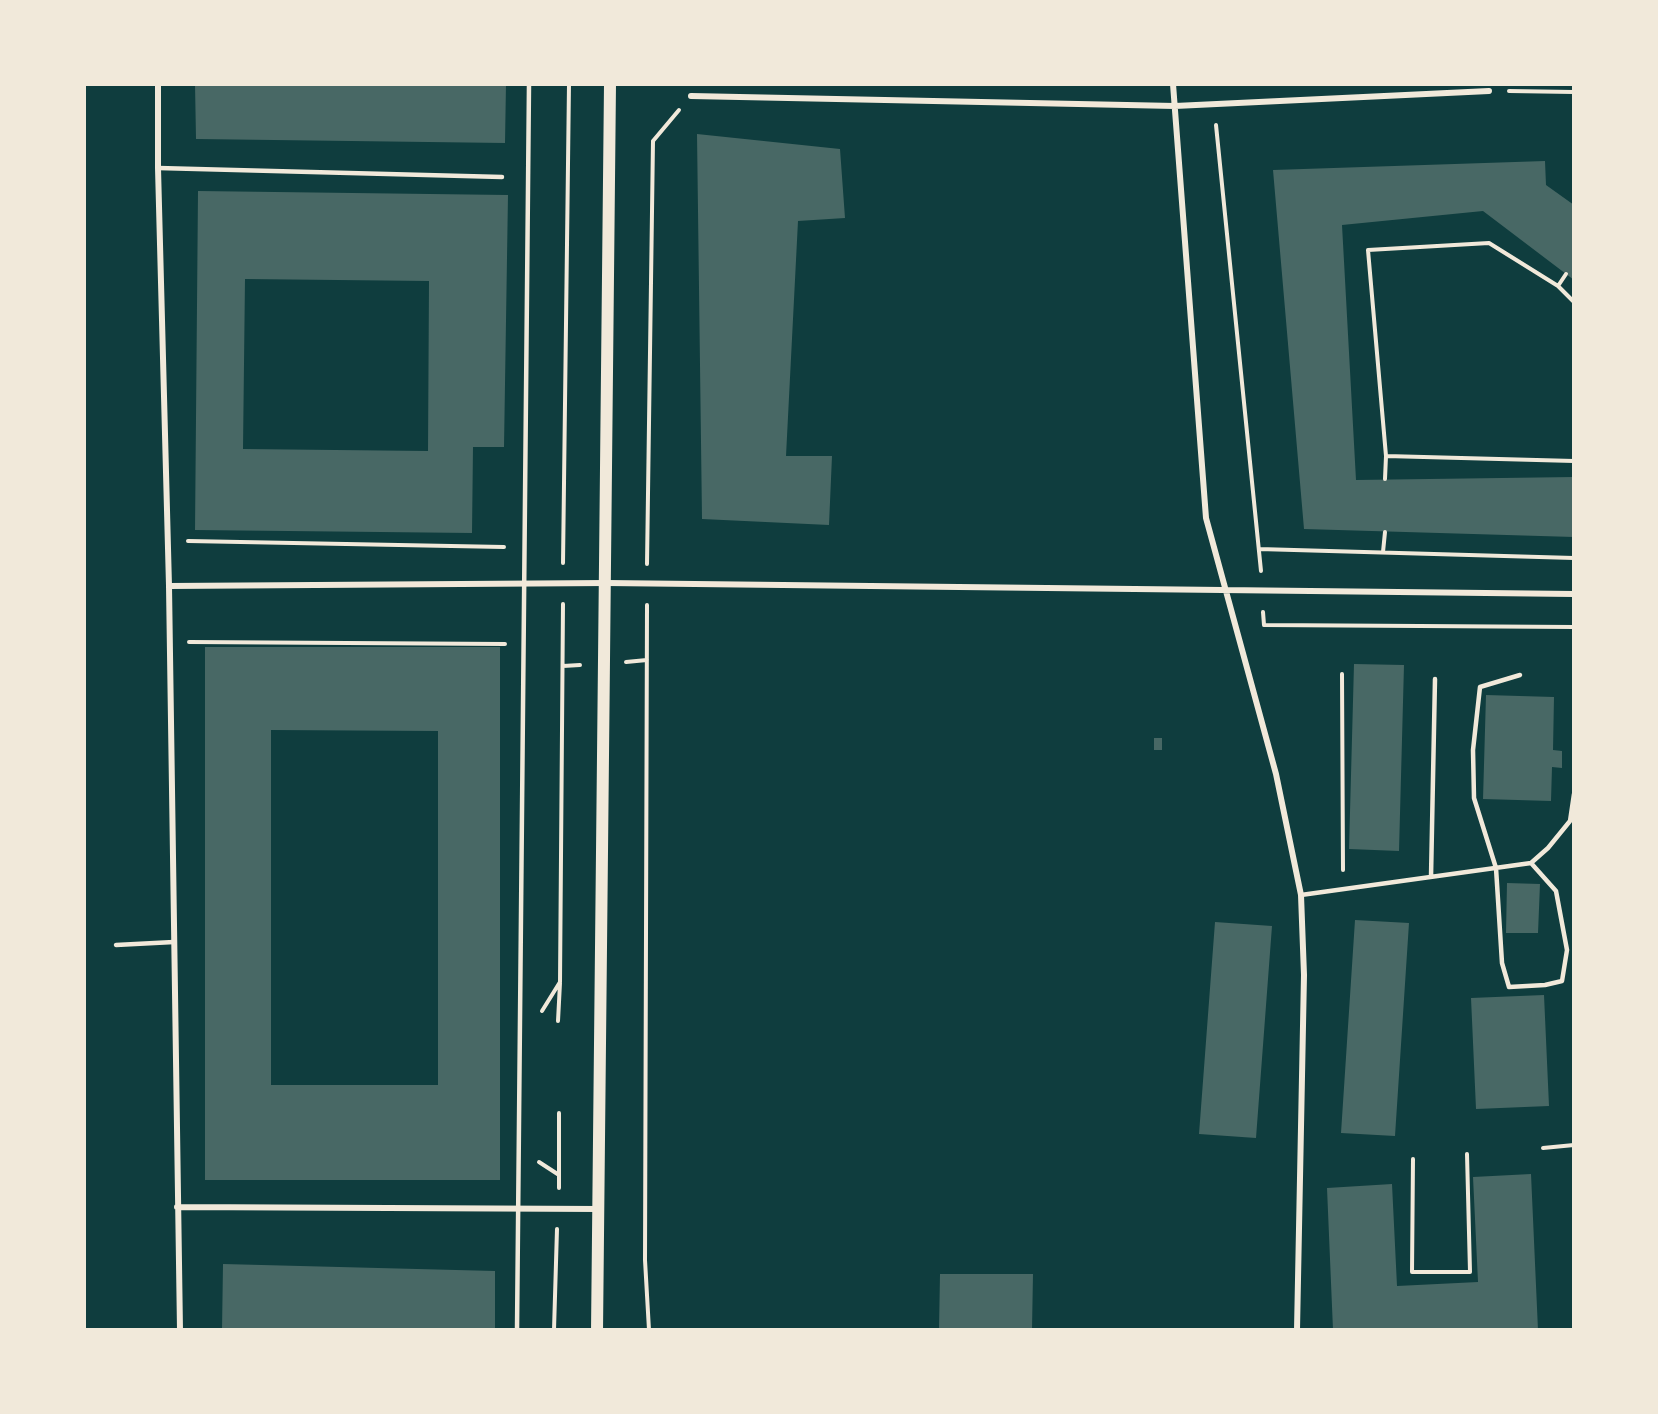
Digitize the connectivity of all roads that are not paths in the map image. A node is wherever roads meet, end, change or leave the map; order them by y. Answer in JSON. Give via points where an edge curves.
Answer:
{"nodes":[{"id":1,"x":158,"y":84,"type":"edge"},
{"id":2,"x":529,"y":84,"type":"edge"},
{"id":3,"x":610,"y":84,"type":"edge"},
{"id":4,"x":1173,"y":84,"type":"edge"},
{"id":5,"x":1489,"y":91,"type":"road end"},
{"id":6,"x":691,"y":96,"type":"road end"},
{"id":7,"x":1175,"y":106,"type":"junction"},
{"id":8,"x":158,"y":168,"type":"junction"},
{"id":9,"x":502,"y":177,"type":"dead end"},
{"id":10,"x":522,"y":583,"type":"junction"},
{"id":11,"x":607,"y":583,"type":"junction"},
{"id":12,"x":169,"y":586,"type":"junction"},
{"id":13,"x":1225,"y":591,"type":"junction"},
{"id":14,"x":1574,"y":594,"type":"edge"},
{"id":15,"x":1520,"y":675,"type":"dead end"},
{"id":16,"x":1435,"y":679,"type":"dead end"},
{"id":17,"x":1574,"y":794,"type":"edge"},
{"id":18,"x":1531,"y":863,"type":"junction"},
{"id":19,"x":1496,"y":868,"type":"junction"},
{"id":20,"x":1431,"y":877,"type":"junction"},
{"id":21,"x":1301,"y":895,"type":"junction"},
{"id":22,"x":174,"y":942,"type":"junction"},
{"id":23,"x":116,"y":945,"type":"dead end"},
{"id":24,"x":177,"y":1207,"type":"junction"},
{"id":25,"x":517,"y":1209,"type":"junction"},
{"id":26,"x":599,"y":1209,"type":"junction"},
{"id":27,"x":180,"y":1330,"type":"edge"},
{"id":28,"x":517,"y":1330,"type":"edge"},
{"id":29,"x":597,"y":1330,"type":"edge"},
{"id":30,"x":1297,"y":1330,"type":"edge"}],
"edges":[{"from":1,"to":8,"type":"street"},
{"from":2,"to":10,"type":"lane"},
{"from":3,"to":11,"type":"main road"},
{"from":4,"to":7,"type":"street"},
{"from":5,"to":7,"type":"street"},
{"from":6,"to":7,"type":"street"},
{"from":7,"to":13,"type":"street","via":[[1206,518]]},
{"from":8,"to":9,"type":"lane"},
{"from":8,"to":12,"type":"street"},
{"from":10,"to":11,"type":"street"},
{"from":10,"to":12,"type":"street"},
{"from":10,"to":25,"type":"lane"},
{"from":11,"to":13,"type":"street"},
{"from":11,"to":26,"type":"main road"},
{"from":12,"to":22,"type":"street"},
{"from":13,"to":14,"type":"street"},
{"from":13,"to":21,"type":"street","via":[[1276,774]]},
{"from":15,"to":19,"type":"lane","via":[[1480,687],[1476,711],[1474,798]]},
{"from":16,"to":20,"type":"lane"},
{"from":17,"to":18,"type":"lane","via":[[1570,821]]},
{"from":18,"to":19,"type":"lane"},
{"from":18,"to":19,"type":"lane","via":[[1556,891],[1567,950],[1562,981],[1545,986],[1509,987],[1502,963]]},
{"from":19,"to":20,"type":"lane"},
{"from":20,"to":21,"type":"lane"},
{"from":21,"to":30,"type":"street","via":[[1304,975]]},
{"from":22,"to":23,"type":"lane"},
{"from":22,"to":24,"type":"street"},
{"from":24,"to":25,"type":"street"},
{"from":24,"to":27,"type":"street"},
{"from":25,"to":26,"type":"street"},
{"from":25,"to":28,"type":"lane"},
{"from":26,"to":29,"type":"main road"}]}
